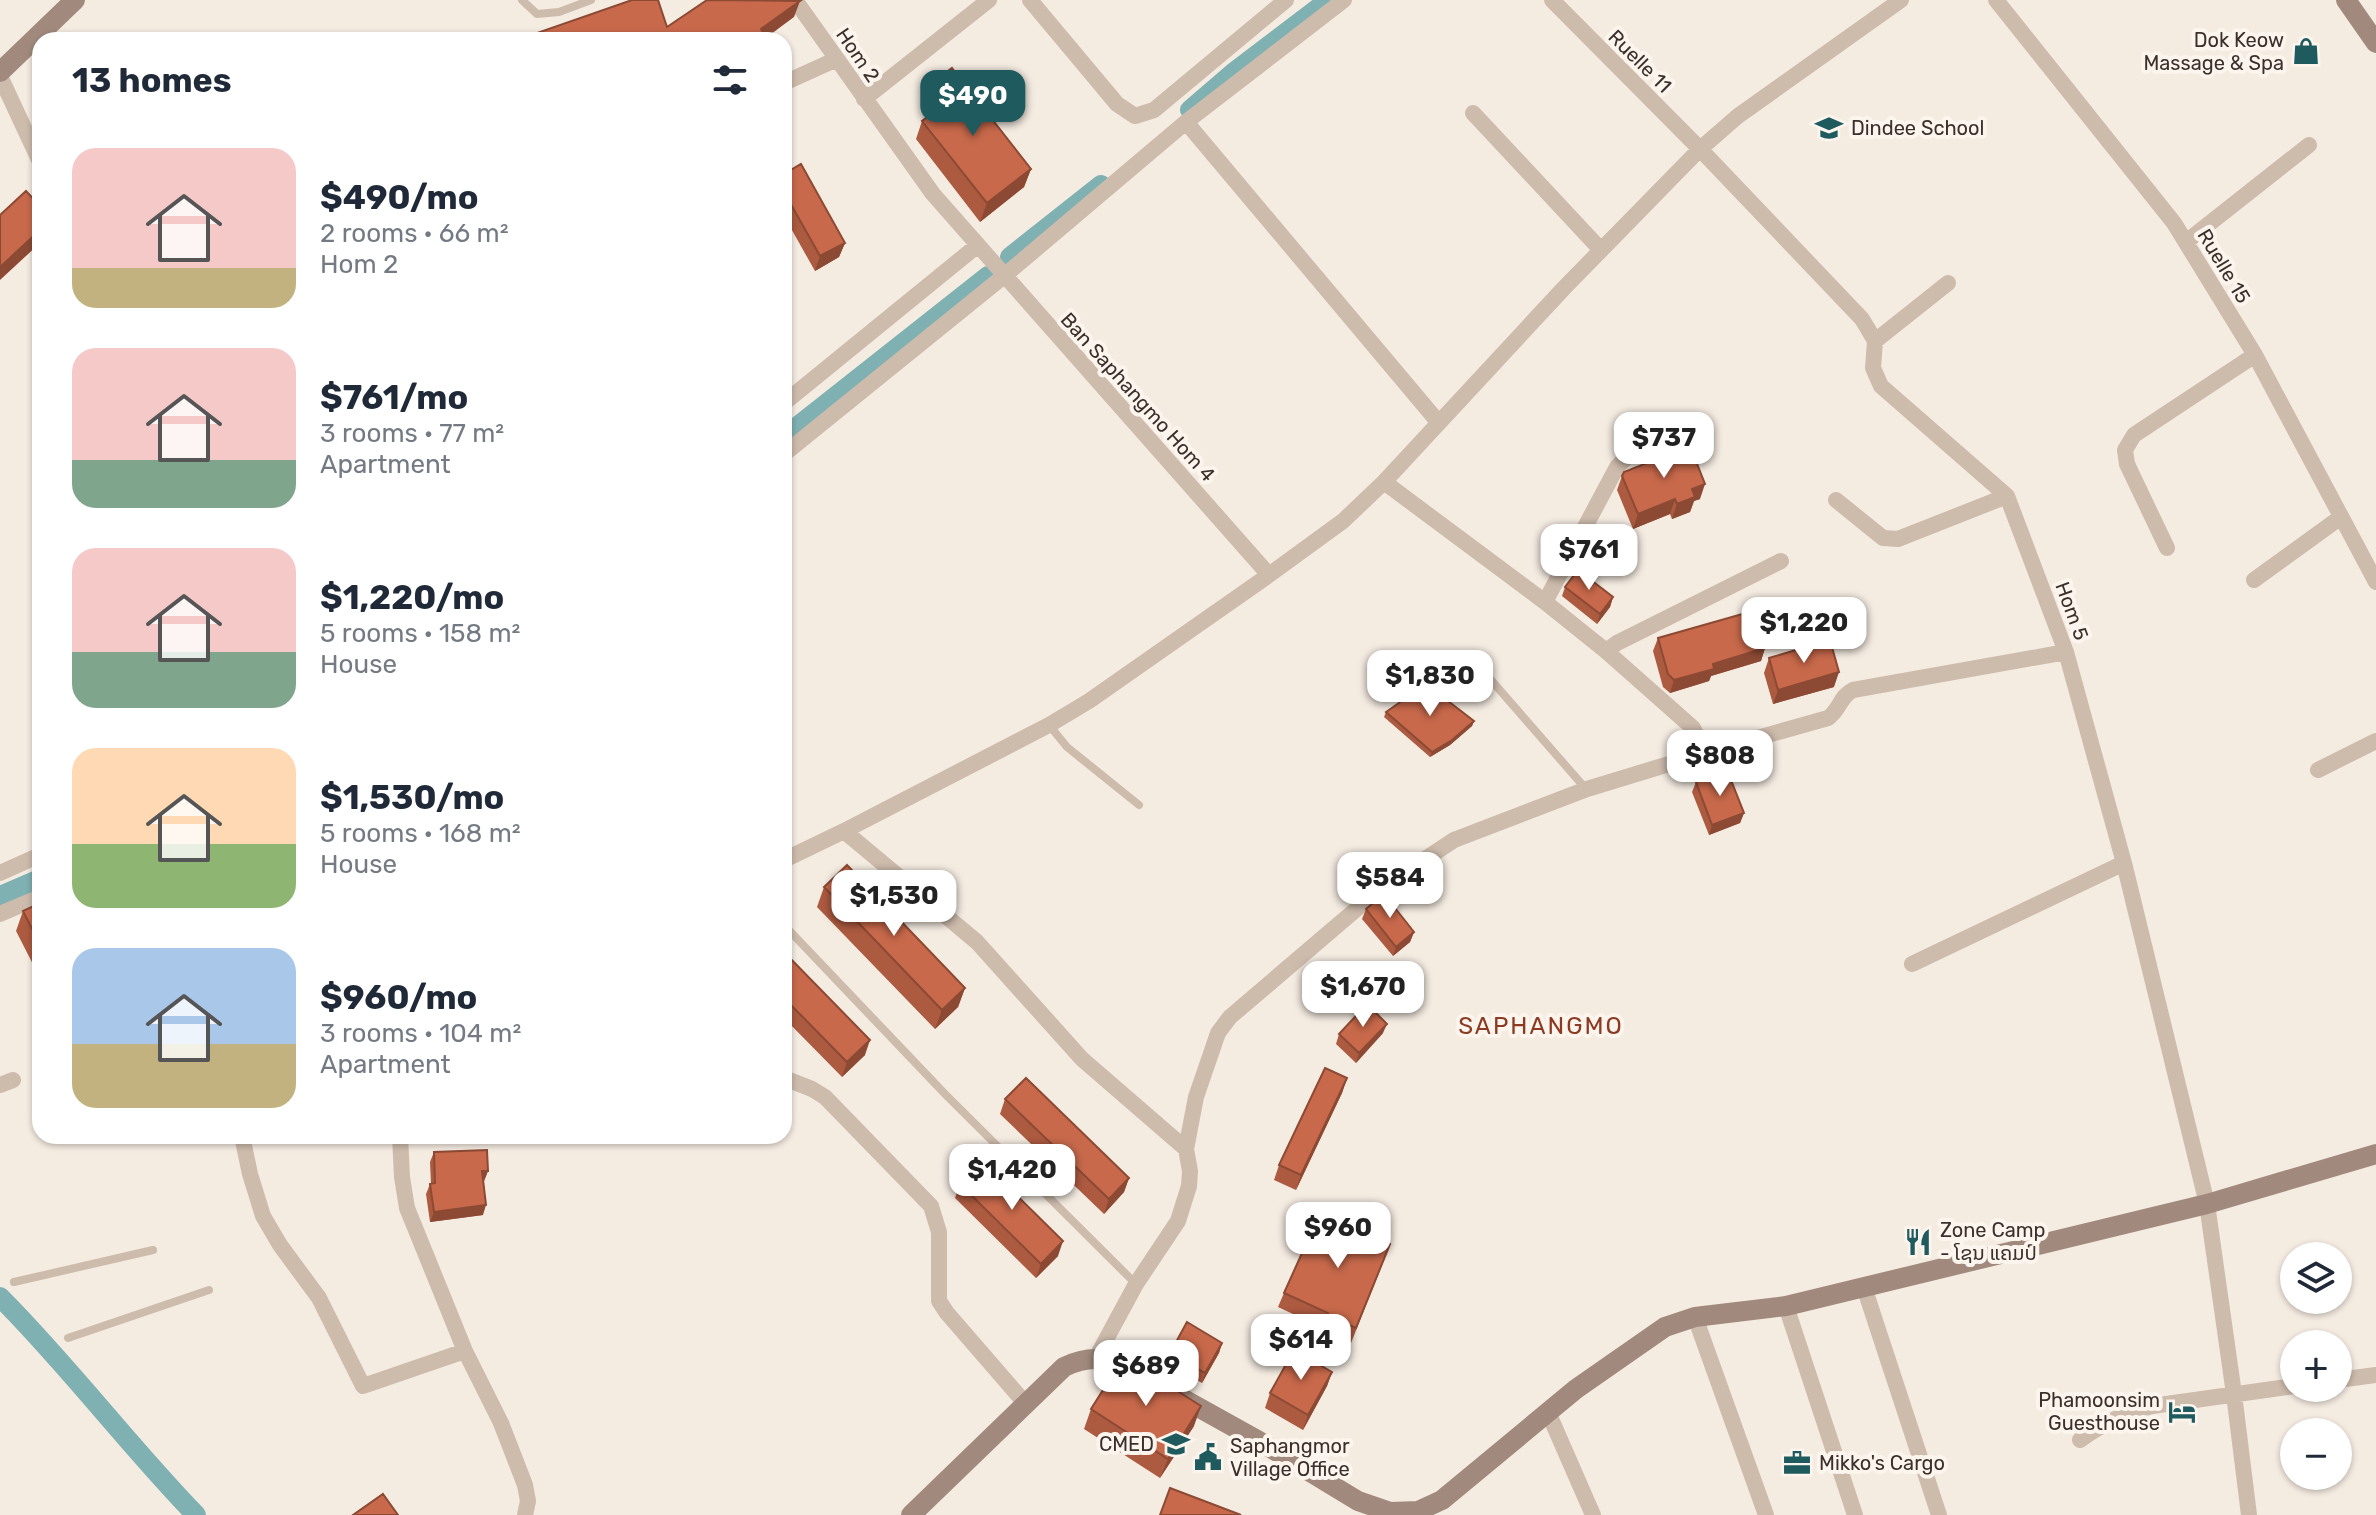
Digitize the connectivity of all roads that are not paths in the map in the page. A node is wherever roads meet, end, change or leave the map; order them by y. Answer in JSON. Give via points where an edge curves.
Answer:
{"nodes":[{"id":1,"x":75,"y":0,"type":"edge"},
{"id":2,"x":522,"y":0,"type":"edge"},
{"id":3,"x":591,"y":0,"type":"edge"},
{"id":4,"x":795,"y":0,"type":"edge"},
{"id":5,"x":989,"y":0,"type":"edge"},
{"id":6,"x":1030,"y":0,"type":"edge"},
{"id":7,"x":1286,"y":0,"type":"edge"},
{"id":8,"x":1344,"y":0,"type":"edge"},
{"id":9,"x":1552,"y":0,"type":"edge"},
{"id":10,"x":1901,"y":0,"type":"edge"},
{"id":11,"x":1996,"y":0,"type":"edge"},
{"id":12,"x":2346,"y":0,"type":"edge"},
{"id":13,"x":43,"y":32,"type":"edge"},
{"id":14,"x":32,"y":42,"type":"edge"},
{"id":15,"x":2376,"y":43,"type":"edge"},
{"id":16,"x":837,"y":59,"type":"junction"},
{"id":17,"x":0,"y":74,"type":"edge"},
{"id":18,"x":792,"y":79,"type":"edge"},
{"id":19,"x":864,"y":99,"type":"junction"},
{"id":20,"x":1473,"y":113,"type":"dead end"},
{"id":21,"x":1186,"y":122,"type":"junction"},
{"id":22,"x":32,"y":144,"type":"edge"},
{"id":23,"x":2309,"y":145,"type":"dead end"},
{"id":24,"x":1700,"y":149,"type":"junction"},
{"id":25,"x":2186,"y":242,"type":"junction"},
{"id":26,"x":978,"y":245,"type":"junction"},
{"id":27,"x":1601,"y":250,"type":"junction"},
{"id":28,"x":1004,"y":276,"type":"junction"},
{"id":29,"x":1948,"y":283,"type":"dead end"},
{"id":30,"x":1875,"y":341,"type":"junction"},
{"id":31,"x":2255,"y":355,"type":"junction"},
{"id":32,"x":792,"y":396,"type":"edge"},
{"id":33,"x":1439,"y":423,"type":"junction"},
{"id":34,"x":1675,"y":442,"type":"dead end"},
{"id":35,"x":792,"y":448,"type":"edge"},
{"id":36,"x":1384,"y":482,"type":"junction"},
{"id":37,"x":2007,"y":496,"type":"junction"},
{"id":38,"x":1836,"y":500,"type":"dead end"},
{"id":39,"x":2341,"y":517,"type":"junction"},
{"id":40,"x":2167,"y":548,"type":"dead end"},
{"id":41,"x":1781,"y":561,"type":"dead end"},
{"id":42,"x":1269,"y":575,"type":"junction"},
{"id":43,"x":2254,"y":580,"type":"dead end"},
{"id":44,"x":2376,"y":582,"type":"edge"},
{"id":45,"x":1545,"y":602,"type":"junction"},
{"id":46,"x":1606,"y":651,"type":"junction"},
{"id":47,"x":2066,"y":652,"type":"junction"},
{"id":48,"x":1478,"y":665,"type":"dead end"},
{"id":49,"x":1049,"y":725,"type":"junction"},
{"id":50,"x":2376,"y":741,"type":"edge"},
{"id":51,"x":1699,"y":750,"type":"junction"},
{"id":52,"x":2318,"y":770,"type":"dead end"},
{"id":53,"x":1587,"y":789,"type":"junction"},
{"id":54,"x":1139,"y":805,"type":"dead end"},
{"id":55,"x":844,"y":831,"type":"junction"},
{"id":56,"x":792,"y":856,"type":"edge"},
{"id":57,"x":32,"y":859,"type":"edge"},
{"id":58,"x":2124,"y":863,"type":"junction"},
{"id":59,"x":0,"y":873,"type":"edge"},
{"id":60,"x":32,"y":900,"type":"edge"},
{"id":61,"x":0,"y":914,"type":"edge"},
{"id":62,"x":792,"y":933,"type":"edge"},
{"id":63,"x":1912,"y":964,"type":"dead end"},
{"id":64,"x":792,"y":1081,"type":"edge"},
{"id":65,"x":244,"y":1144,"type":"edge"},
{"id":66,"x":400,"y":1144,"type":"edge"},
{"id":67,"x":1186,"y":1149,"type":"junction"},
{"id":68,"x":2376,"y":1154,"type":"edge"},
{"id":69,"x":2207,"y":1204,"type":"junction"},
{"id":70,"x":153,"y":1250,"type":"dead end"},
{"id":71,"x":14,"y":1282,"type":"dead end"},
{"id":72,"x":1136,"y":1284,"type":"junction"},
{"id":73,"x":1864,"y":1287,"type":"junction"},
{"id":74,"x":209,"y":1290,"type":"dead end"},
{"id":75,"x":1786,"y":1306,"type":"junction"},
{"id":76,"x":1695,"y":1317,"type":"junction"},
{"id":77,"x":68,"y":1338,"type":"dead end"},
{"id":78,"x":465,"y":1351,"type":"junction"},
{"id":79,"x":1096,"y":1358,"type":"junction"},
{"id":80,"x":2376,"y":1375,"type":"edge"},
{"id":81,"x":2352,"y":1378,"type":"edge"},
{"id":82,"x":2280,"y":1388,"type":"edge"},
{"id":83,"x":2234,"y":1394,"type":"junction"},
{"id":84,"x":1025,"y":1403,"type":"junction"},
{"id":85,"x":1548,"y":1412,"type":"junction"},
{"id":86,"x":2080,"y":1440,"type":"dead end"},
{"id":87,"x":525,"y":1515,"type":"edge"},
{"id":88,"x":911,"y":1515,"type":"edge"},
{"id":89,"x":1593,"y":1515,"type":"edge"},
{"id":90,"x":1766,"y":1515,"type":"edge"},
{"id":91,"x":1855,"y":1515,"type":"edge"},
{"id":92,"x":1939,"y":1515,"type":"edge"},
{"id":93,"x":2249,"y":1515,"type":"edge"}],
"edges":[{"from":1,"to":13,"type":"street"},
{"from":2,"to":3,"type":"lane","via":[[537,14]]},
{"from":4,"to":16,"type":"street","name":"Hom 2"},
{"from":5,"to":19,"type":"street"},
{"from":6,"to":7,"type":"street","via":[[1117,104],[1135,116],[1154,110]]},
{"from":8,"to":21,"type":"street"},
{"from":9,"to":24,"type":"street","name":"Ruelle 11"},
{"from":10,"to":24,"type":"street"},
{"from":11,"to":25,"type":"street","name":"Ruelle 15"},
{"from":12,"to":15,"type":"street"},
{"from":14,"to":17,"type":"street"},
{"from":16,"to":18,"type":"street"},
{"from":16,"to":19,"type":"street","name":"Hom 2"},
{"from":17,"to":22,"type":"street"},
{"from":19,"to":26,"type":"street","name":"Hom 2","via":[[933,194]]},
{"from":20,"to":27,"type":"street"},
{"from":21,"to":28,"type":"street"},
{"from":21,"to":33,"type":"street"},
{"from":23,"to":25,"type":"street"},
{"from":24,"to":27,"type":"street"},
{"from":24,"to":30,"type":"street","via":[[1862,319]]},
{"from":25,"to":31,"type":"street","name":"Ruelle 15"},
{"from":26,"to":28,"type":"street","name":"Ban Saphangmo Hom 4"},
{"from":26,"to":32,"type":"street"},
{"from":27,"to":33,"type":"street"},
{"from":28,"to":35,"type":"street"},
{"from":28,"to":42,"type":"street","name":"Ban Saphangmo Hom 4"},
{"from":29,"to":30,"type":"street"},
{"from":30,"to":37,"type":"street","name":"Hom 5","via":[[1873,368],[1881,386]]},
{"from":31,"to":39,"type":"street","name":"Ruelle 15"},
{"from":31,"to":40,"type":"street","via":[[2134,435],[2125,450]]},
{"from":33,"to":36,"type":"street"},
{"from":34,"to":45,"type":"street","via":[[1630,454],[1617,467]]},
{"from":36,"to":42,"type":"street","via":[[1343,521]]},
{"from":36,"to":45,"type":"street"},
{"from":37,"to":38,"type":"street","via":[[1898,539],[1883,538]]},
{"from":37,"to":47,"type":"street","name":"Hom 5"},
{"from":39,"to":43,"type":"street"},
{"from":39,"to":44,"type":"street","name":"Ruelle 15"},
{"from":41,"to":46,"type":"street"},
{"from":42,"to":49,"type":"street"},
{"from":45,"to":46,"type":"street"},
{"from":46,"to":51,"type":"street","via":[[1693,728]]},
{"from":47,"to":51,"type":"street","via":[[1853,690],[1828,718]]},
{"from":47,"to":58,"type":"street","name":"Hom 5"},
{"from":48,"to":53,"type":"lane"},
{"from":49,"to":54,"type":"lane","via":[[1067,747]]},
{"from":49,"to":55,"type":"street"},
{"from":50,"to":52,"type":"street"},
{"from":51,"to":53,"type":"street"},
{"from":53,"to":67,"type":"street","via":[[1454,840],[1380,889],[1230,1017],[1218,1033],[1196,1097]]},
{"from":55,"to":56,"type":"street"},
{"from":55,"to":67,"type":"street","via":[[977,942],[1082,1059]]},
{"from":57,"to":59,"type":"street"},
{"from":58,"to":63,"type":"street"},
{"from":58,"to":69,"type":"street","name":"Hom 5"},
{"from":60,"to":61,"type":"street"},
{"from":62,"to":72,"type":"lane"},
{"from":64,"to":84,"type":"street","via":[[825,1097],[931,1206],[939,1232],[939,1301]]},
{"from":65,"to":78,"type":"street","via":[[263,1216],[319,1298],[363,1386]]},
{"from":66,"to":78,"type":"street","via":[[407,1208]]},
{"from":67,"to":72,"type":"street","via":[[1189,1186],[1178,1221]]},
{"from":68,"to":69,"type":"street"},
{"from":69,"to":73,"type":"street"},
{"from":69,"to":83,"type":"street","name":"Hom 5"},
{"from":70,"to":71,"type":"lane"},
{"from":72,"to":79,"type":"street"},
{"from":73,"to":75,"type":"street"},
{"from":73,"to":92,"type":"street"},
{"from":74,"to":77,"type":"lane"},
{"from":75,"to":76,"type":"street"},
{"from":75,"to":91,"type":"street"},
{"from":76,"to":85,"type":"street","via":[[1665,1327]]},
{"from":76,"to":90,"type":"street"},
{"from":78,"to":87,"type":"street","via":[[525,1485]]},
{"from":79,"to":84,"type":"street","via":[[1064,1367]]},
{"from":79,"to":85,"type":"street","via":[[1119,1363],[1358,1501],[1390,1512],[1418,1511],[1442,1500]]},
{"from":80,"to":81,"type":"street"},
{"from":82,"to":83,"type":"street"},
{"from":83,"to":86,"type":"street","via":[[2133,1411]]},
{"from":83,"to":93,"type":"street","name":"Hom 5"},
{"from":84,"to":88,"type":"street"},
{"from":85,"to":89,"type":"street"}]}
